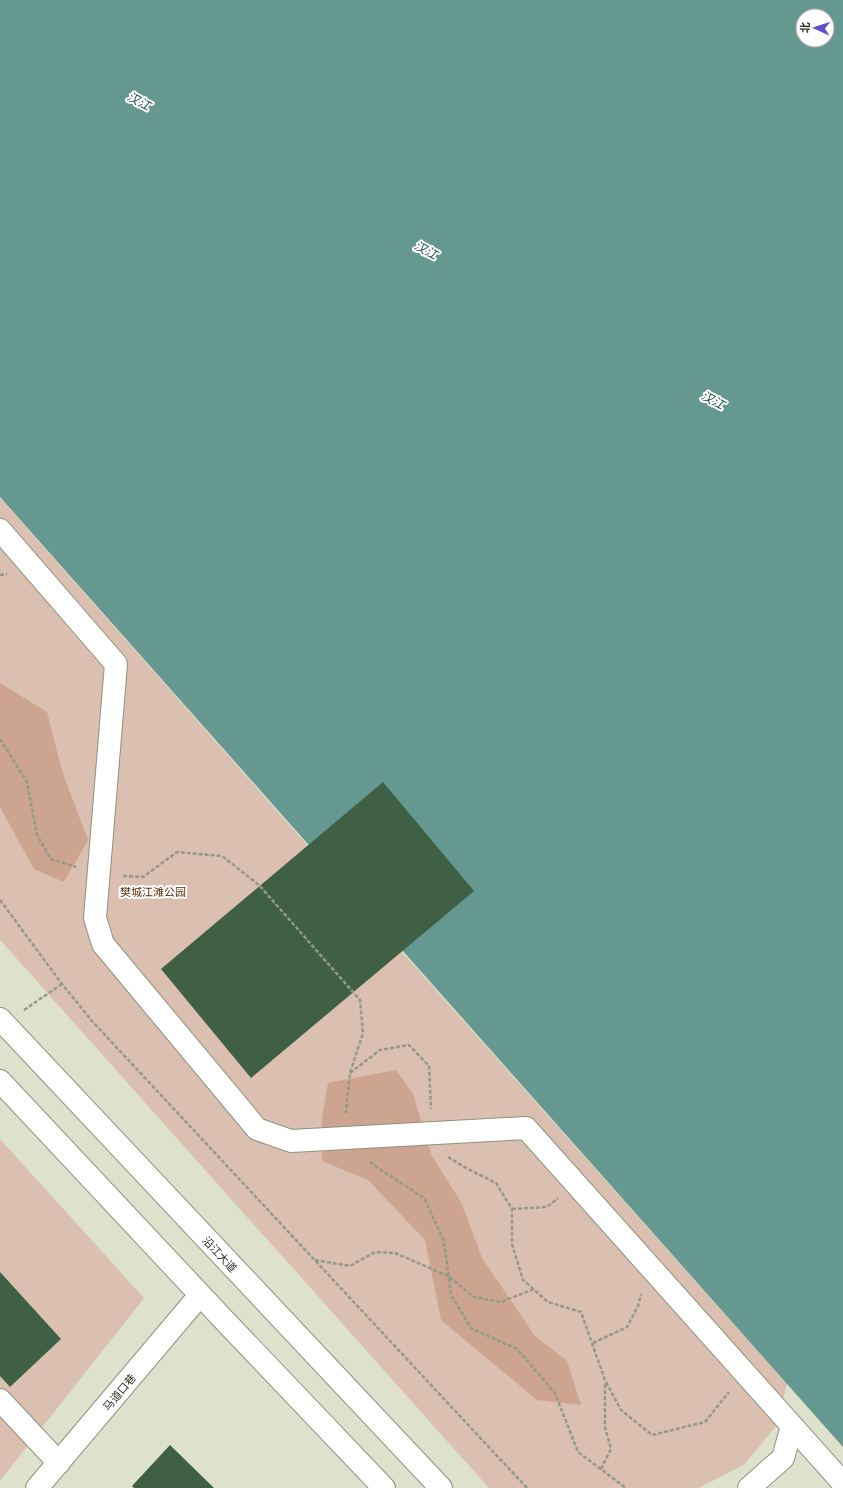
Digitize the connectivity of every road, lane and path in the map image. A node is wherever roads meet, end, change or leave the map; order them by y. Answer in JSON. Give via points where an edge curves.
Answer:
{"nodes":[{"id":1,"x":0,"y":530,"type":"edge"},
{"id":2,"x":0,"y":740,"type":"edge"},
{"id":3,"x":99,"y":875,"type":"junction"},
{"id":4,"x":0,"y":900,"type":"edge"},
{"id":5,"x":62,"y":984,"type":"junction"},
{"id":6,"x":2,"y":1022,"type":"edge"},
{"id":7,"x":350,"y":1073,"type":"junction"},
{"id":8,"x":0,"y":1081,"type":"edge"},
{"id":9,"x":430,"y":1133,"type":"junction"},
{"id":10,"x":340,"y":1138,"type":"junction"},
{"id":11,"x":566,"y":1173,"type":"junction"},
{"id":12,"x":512,"y":1209,"type":"junction"},
{"id":13,"x":315,"y":1260,"type":"junction"},
{"id":14,"x":649,"y":1266,"type":"junction"},
{"id":15,"x":448,"y":1276,"type":"junction"},
{"id":16,"x":534,"y":1289,"type":"junction"},
{"id":17,"x":200,"y":1295,"type":"junction"},
{"id":18,"x":593,"y":1343,"type":"junction"},
{"id":19,"x":743,"y":1371,"type":"junction"},
{"id":20,"x":605,"y":1380,"type":"junction"},
{"id":21,"x":0,"y":1400,"type":"edge"},
{"id":22,"x":792,"y":1426,"type":"junction"},
{"id":23,"x":59,"y":1463,"type":"junction"},
{"id":24,"x":601,"y":1469,"type":"junction"},
{"id":25,"x":843,"y":1483,"type":"edge"},
{"id":26,"x":37,"y":1488,"type":"edge"},
{"id":27,"x":384,"y":1488,"type":"edge"},
{"id":28,"x":441,"y":1488,"type":"edge"},
{"id":29,"x":527,"y":1488,"type":"edge"},
{"id":30,"x":626,"y":1488,"type":"edge"},
{"id":31,"x":749,"y":1488,"type":"edge"}],
"edges":[{"from":1,"to":3,"type":"street","via":[[116,664]]},
{"from":2,"to":3,"type":"path","via":[[27,782],[37,835],[51,859]]},
{"from":3,"to":7,"type":"path","via":[[143,877],[177,852],[222,856],[235,866],[259,885],[360,1000],[363,1033]]},
{"from":3,"to":10,"type":"street","via":[[95,918],[103,944],[257,1129],[291,1141]]},
{"from":4,"to":5,"type":"path"},
{"from":5,"to":6,"type":"path"},
{"from":5,"to":13,"type":"path","via":[[92,1021]]},
{"from":6,"to":28,"type":"street","name":"沿江大道"},
{"from":7,"to":9,"type":"path","via":[[380,1050],[409,1046],[429,1066]]},
{"from":7,"to":10,"type":"path","via":[[346,1114]]},
{"from":8,"to":17,"type":"street"},
{"from":9,"to":10,"type":"street"},
{"from":9,"to":11,"type":"street","via":[[526,1128]]},
{"from":9,"to":12,"type":"path","via":[[442,1154],[496,1183]]},
{"from":10,"to":15,"type":"path","via":[[384,1172],[424,1198],[444,1241]]},
{"from":11,"to":12,"type":"path","via":[[560,1196],[548,1207]]},
{"from":11,"to":14,"type":"street"},
{"from":12,"to":16,"type":"path","via":[[512,1244],[523,1280]]},
{"from":13,"to":15,"type":"path","via":[[350,1266],[375,1252],[394,1253]]},
{"from":13,"to":29,"type":"path"},
{"from":14,"to":18,"type":"path","via":[[638,1306],[627,1328]]},
{"from":14,"to":19,"type":"street"},
{"from":15,"to":16,"type":"path","via":[[474,1298],[501,1302]]},
{"from":15,"to":24,"type":"path","via":[[451,1295],[471,1328],[517,1349],[555,1393],[578,1452]]},
{"from":16,"to":18,"type":"path","via":[[548,1302],[581,1312]]},
{"from":17,"to":23,"type":"street","name":"马道口巷"},
{"from":17,"to":27,"type":"street"},
{"from":18,"to":20,"type":"path"},
{"from":19,"to":20,"type":"path","via":[[705,1422],[652,1435],[621,1410]]},
{"from":19,"to":22,"type":"street"},
{"from":20,"to":24,"type":"path","via":[[605,1427],[610,1450]]},
{"from":21,"to":23,"type":"street"},
{"from":22,"to":25,"type":"street"},
{"from":22,"to":31,"type":"street","via":[[784,1458]]},
{"from":23,"to":26,"type":"street","name":"马道口巷"},
{"from":24,"to":30,"type":"path"}]}
